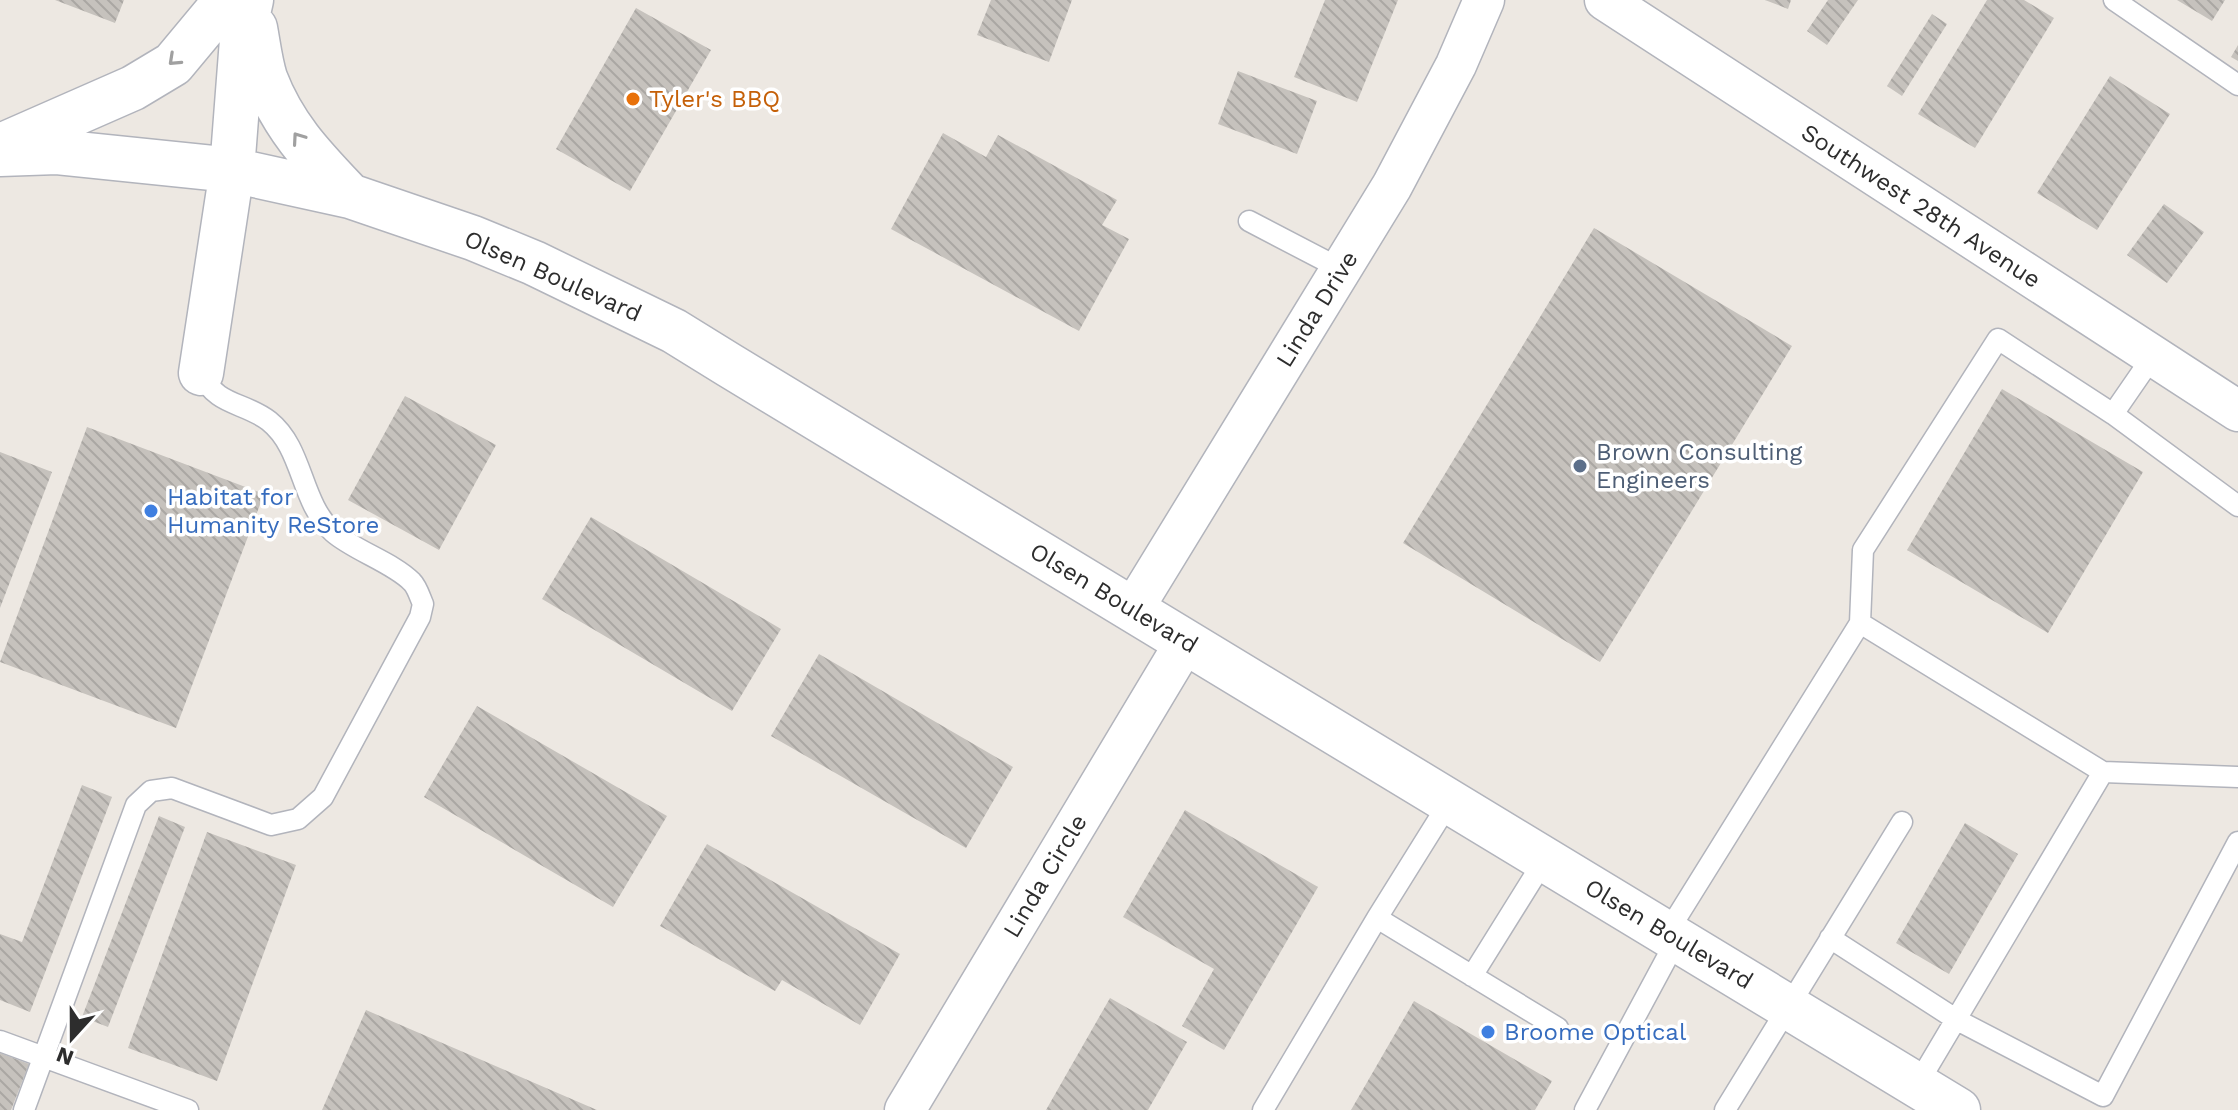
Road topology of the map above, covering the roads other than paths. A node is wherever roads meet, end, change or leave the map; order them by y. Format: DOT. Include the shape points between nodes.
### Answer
graph roads {
  1 [pos="1484,0"];
  2 [pos="1605,0"];
  3 [pos="2114,0"];
  4 [pos="241,1"];
  5 [pos="2238,85"];
  6 [pos="0,146"];
  7 [pos="0,154"];
  8 [pos="232,170"];
  9 [pos="350,196"];
  10 [pos="1249,221"];
  11 [pos="1341,269"];
  12 [pos="2153,356"];
  13 [pos="201,373"];
  14 [pos="2238,411"];
  15 [pos="2113,414"];
  16 [pos="2238,506"];
  17 [pos="1133,609"];
  18 [pos="1860,623"];
  19 [pos="1186,641"];
  20 [pos="2103,772"];
  21 [pos="2238,777"];
  22 [pos="1450,801"];
  23 [pos="1902,822"];
  24 [pos="2238,842"];
  25 [pos="1545,859"];
  26 [pos="1377,918"];
  27 [pos="1672,936"];
  28 [pos="1830,938"];
  29 [pos="1472,976"];
  30 [pos="1788,1005"];
  31 [pos="1957,1020"];
  32 [pos="1558,1028"];
  33 [pos="0,1041"];
  34 [pos="44,1057"];
  35 [pos="1917,1085"];
  36 [pos="24,1110"];
  37 [pos="188,1110"];
  38 [pos="905,1110"];
  39 [pos="1263,1110"];
  40 [pos="1585,1110"];
  41 [pos="1725,1110"];
  42 [pos="1958,1110"];
  1 -- 11 [label="street, Linda Drive" via="1456,65"];
  2 -- 12 [label="street, Southwest 28th Avenue"];
  3 -- 5 [label="lane"];
  4 -- 6 [label="main road, one-way" via="218,10 173,64 133,88"];
  4 -- 8 [label="main road"];
  9 -- 4 [label="main road, one-way" via="299,142 281,112"];
  7 -- 8 [label="main road, Olsen Boulevard" via="57,152"];
  8 -- 9 [label="main road, Olsen Boulevard"];
  8 -- 13 [label="main road"];
  9 -- 17 [label="main road, Olsen Boulevard" via="534,263 674,331"];
  10 -- 11 [label="lane"];
  11 -- 17 [label="street, Linda Drive"];
  12 -- 14 [label="street, Southwest 28th Avenue"];
  12 -- 15 [label="lane"];
  13 -- 34 [label="lane" via="221,399 268,420 286,439 317,512 333,532 412,582 423,604 323,797 298,819 271,825 172,788 151,791 136,805"];
  15 -- 16 [label="lane"];
  15 -- 18 [label="lane" via="1998,339 1863,550"];
  17 -- 19 [label="main road, Olsen Boulevard"];
  18 -- 20 [label="lane"];
  18 -- 27 [label="lane"];
  19 -- 22 [label="main road, Olsen Boulevard"];
  19 -- 38 [label="street, Linda Circle"];
  20 -- 21 [label="lane"];
  20 -- 31 [label="lane"];
  22 -- 25 [label="main road, Olsen Boulevard"];
  22 -- 26 [label="lane"];
  23 -- 28 [label="lane"];
  24 -- 31 [label="lane" via="2103,1096"];
  25 -- 27 [label="main road, Olsen Boulevard"];
  25 -- 29 [label="lane"];
  26 -- 29 [label="lane"];
  26 -- 39 [label="lane"];
  27 -- 30 [label="main road, Olsen Boulevard"];
  27 -- 40 [label="lane"];
  28 -- 30 [label="lane"];
  28 -- 31 [label="lane"];
  29 -- 32 [label="lane"];
  30 -- 35 [label="main road, Olsen Boulevard"];
  30 -- 41 [label="lane"];
  31 -- 35 [label="lane"];
  33 -- 34 [label="lane"];
  34 -- 36 [label="lane"];
  34 -- 37 [label="lane"];
  35 -- 42 [label="main road, Olsen Boulevard"];
}
